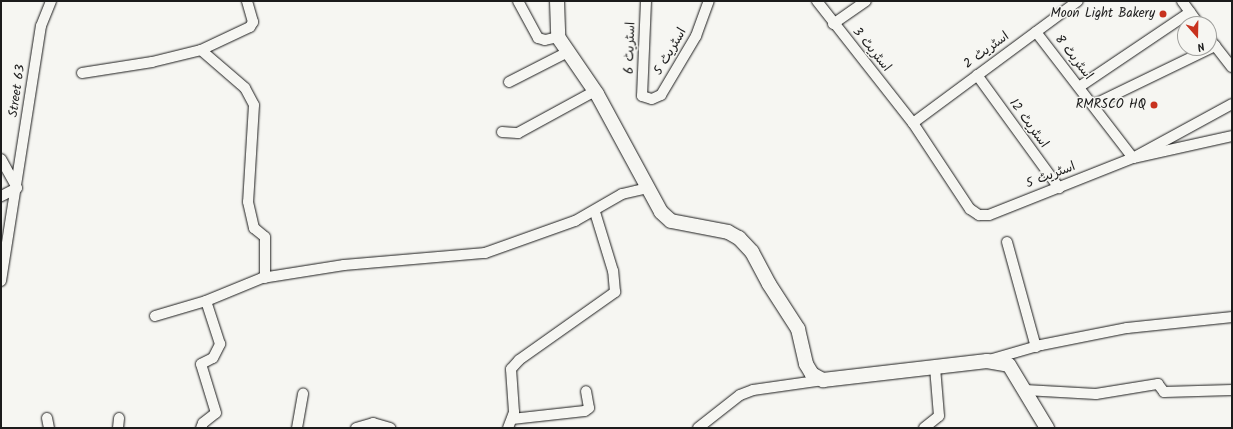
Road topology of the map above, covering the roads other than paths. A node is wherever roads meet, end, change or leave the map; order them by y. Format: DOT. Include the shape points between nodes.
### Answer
graph roads {
  1 [pos="51,1"];
  2 [pos="247,1"];
  3 [pos="518,1"];
  4 [pos="557,1"];
  5 [pos="646,1"];
  6 [pos="709,1"];
  7 [pos="818,1"];
  8 [pos="866,1"];
  9 [pos="1078,1"];
  10 [pos="1182,1"];
  11 [pos="1190,12"];
  12 [pos="1193,16"];
  13 [pos="833,24"];
  14 [pos="1036,32"];
  15 [pos="558,37"];
  16 [pos="1217,48"];
  17 [pos="201,50"];
  18 [pos="568,52"];
  19 [pos="1186,56"];
  20 [pos="1232,67"];
  21 [pos="82,73"];
  22 [pos="977,75"];
  23 [pos="509,82"];
  24 [pos="1079,88"];
  25 [pos="595,91"];
  26 [pos="642,96"];
  27 [pos="1232,104"];
  28 [pos="1093,105"];
  29 [pos="913,123"];
  30 [pos="502,132"];
  31 [pos="1232,136"];
  32 [pos="1133,158"];
  33 [pos="1,159"];
  34 [pos="17,188"];
  35 [pos="648,188"];
  36 [pos="1059,188"];
  37 [pos="1,196"];
  38 [pos="595,212"];
  39 [pos="1007,242"];
  40 [pos="265,278"];
  41 [pos="1,281"];
  42 [pos="206,301"];
  43 [pos="155,316"];
  44 [pos="1232,317"];
  45 [pos="1036,347"];
  46 [pos="987,361"];
  47 [pos="935,367"];
  48 [pos="823,380"];
  49 [pos="1025,390"];
  50 [pos="1232,390"];
  51 [pos="586,391"];
  52 [pos="303,394"];
  53 [pos="510,423"];
  54 [pos="201,428"];
  55 [pos="297,428"];
  56 [pos="356,428"];
  57 [pos="390,428"];
  58 [pos="698,428"];
  59 [pos="924,428"];
  60 [pos="1046,428"];
  1 -- 34 [label="street, Street 63" via="41,26"];
  2 -- 17 [label="street" via="254,22 250,27"];
  3 -- 15 [label="street" via="538,38 545,40"];
  4 -- 15 [label="street"];
  5 -- 26 [label="street, اسٹریٹ 6"];
  6 -- 26 [label="street, اسٹریٹ 5" via="696,36 661,95 652,99"];
  7 -- 13 [label="street"];
  8 -- 13 [label="street, اسٹریٹ 3"];
  9 -- 14 [label="street, اسٹریٹ 2"];
  10 -- 11 [label="street"];
  11 -- 12 [label="street"];
  11 -- 24 [label="street"];
  13 -- 29 [label="street, اسٹریٹ 3"];
  14 -- 22 [label="street, اسٹریٹ 2"];
  14 -- 24 [label="street, اسٹریٹ 8"];
  15 -- 18 [label="street"];
  16 -- 20 [label="street"];
  17 -- 21 [label="street" via="152,62"];
  17 -- 40 [label="street" via="245,88 254,105 248,202 254,228 265,237"];
  18 -- 23 [label="street"];
  18 -- 25 [label="street"];
  19 -- 28 [label="street"];
  22 -- 29 [label="street, اسٹریٹ 2"];
  22 -- 36 [label="street, اسٹریٹ 12"];
  24 -- 28 [label="street, اسٹریٹ 8"];
  25 -- 30 [label="street" via="518,133"];
  25 -- 35 [label="street"];
  27 -- 32 [label="street, اسٹریٹ 5"];
  28 -- 32 [label="street, اسٹریٹ 8"];
  29 -- 36 [label="street, اسٹریٹ 5" via="970,209 978,215 989,215"];
  31 -- 32 [label="street"];
  32 -- 36 [label="street, اسٹریٹ 5"];
  33 -- 34 [label="street"];
  34 -- 37 [label="street"];
  34 -- 41 [label="street, Street 63"];
  35 -- 38 [label="street" via="622,194"];
  35 -- 48 [label="street" via="661,212 671,221 728,232 739,238 752,252 798,329 806,364 812,374"];
  38 -- 40 [label="street" via="553,230 485,253 344,265"];
  38 -- 53 [label="street" via="613,271 615,292 519,360 511,369 514,412"];
  39 -- 45 [label="street"];
  40 -- 42 [label="street"];
  42 -- 43 [label="street"];
  42 -- 54 [label="street" via="220,344 213,358 201,364 216,413 203,423"];
  44 -- 45 [label="street" via="1127,328"];
  45 -- 46 [label="street"];
  46 -- 47 [label="street"];
  46 -- 49 [label="street" via="1009,365"];
  47 -- 48 [label="street"];
  47 -- 59 [label="street" via="939,416"];
  48 -- 58 [label="street" via="753,390 740,395"];
  49 -- 50 [label="street" via="1096,394 1158,384 1164,392"];
  49 -- 60 [label="street"];
  51 -- 53 [label="street" via="589,408 586,411"];
  52 -- 55 [label="street"];
  56 -- 57 [label="street" via="373,423"];
}
